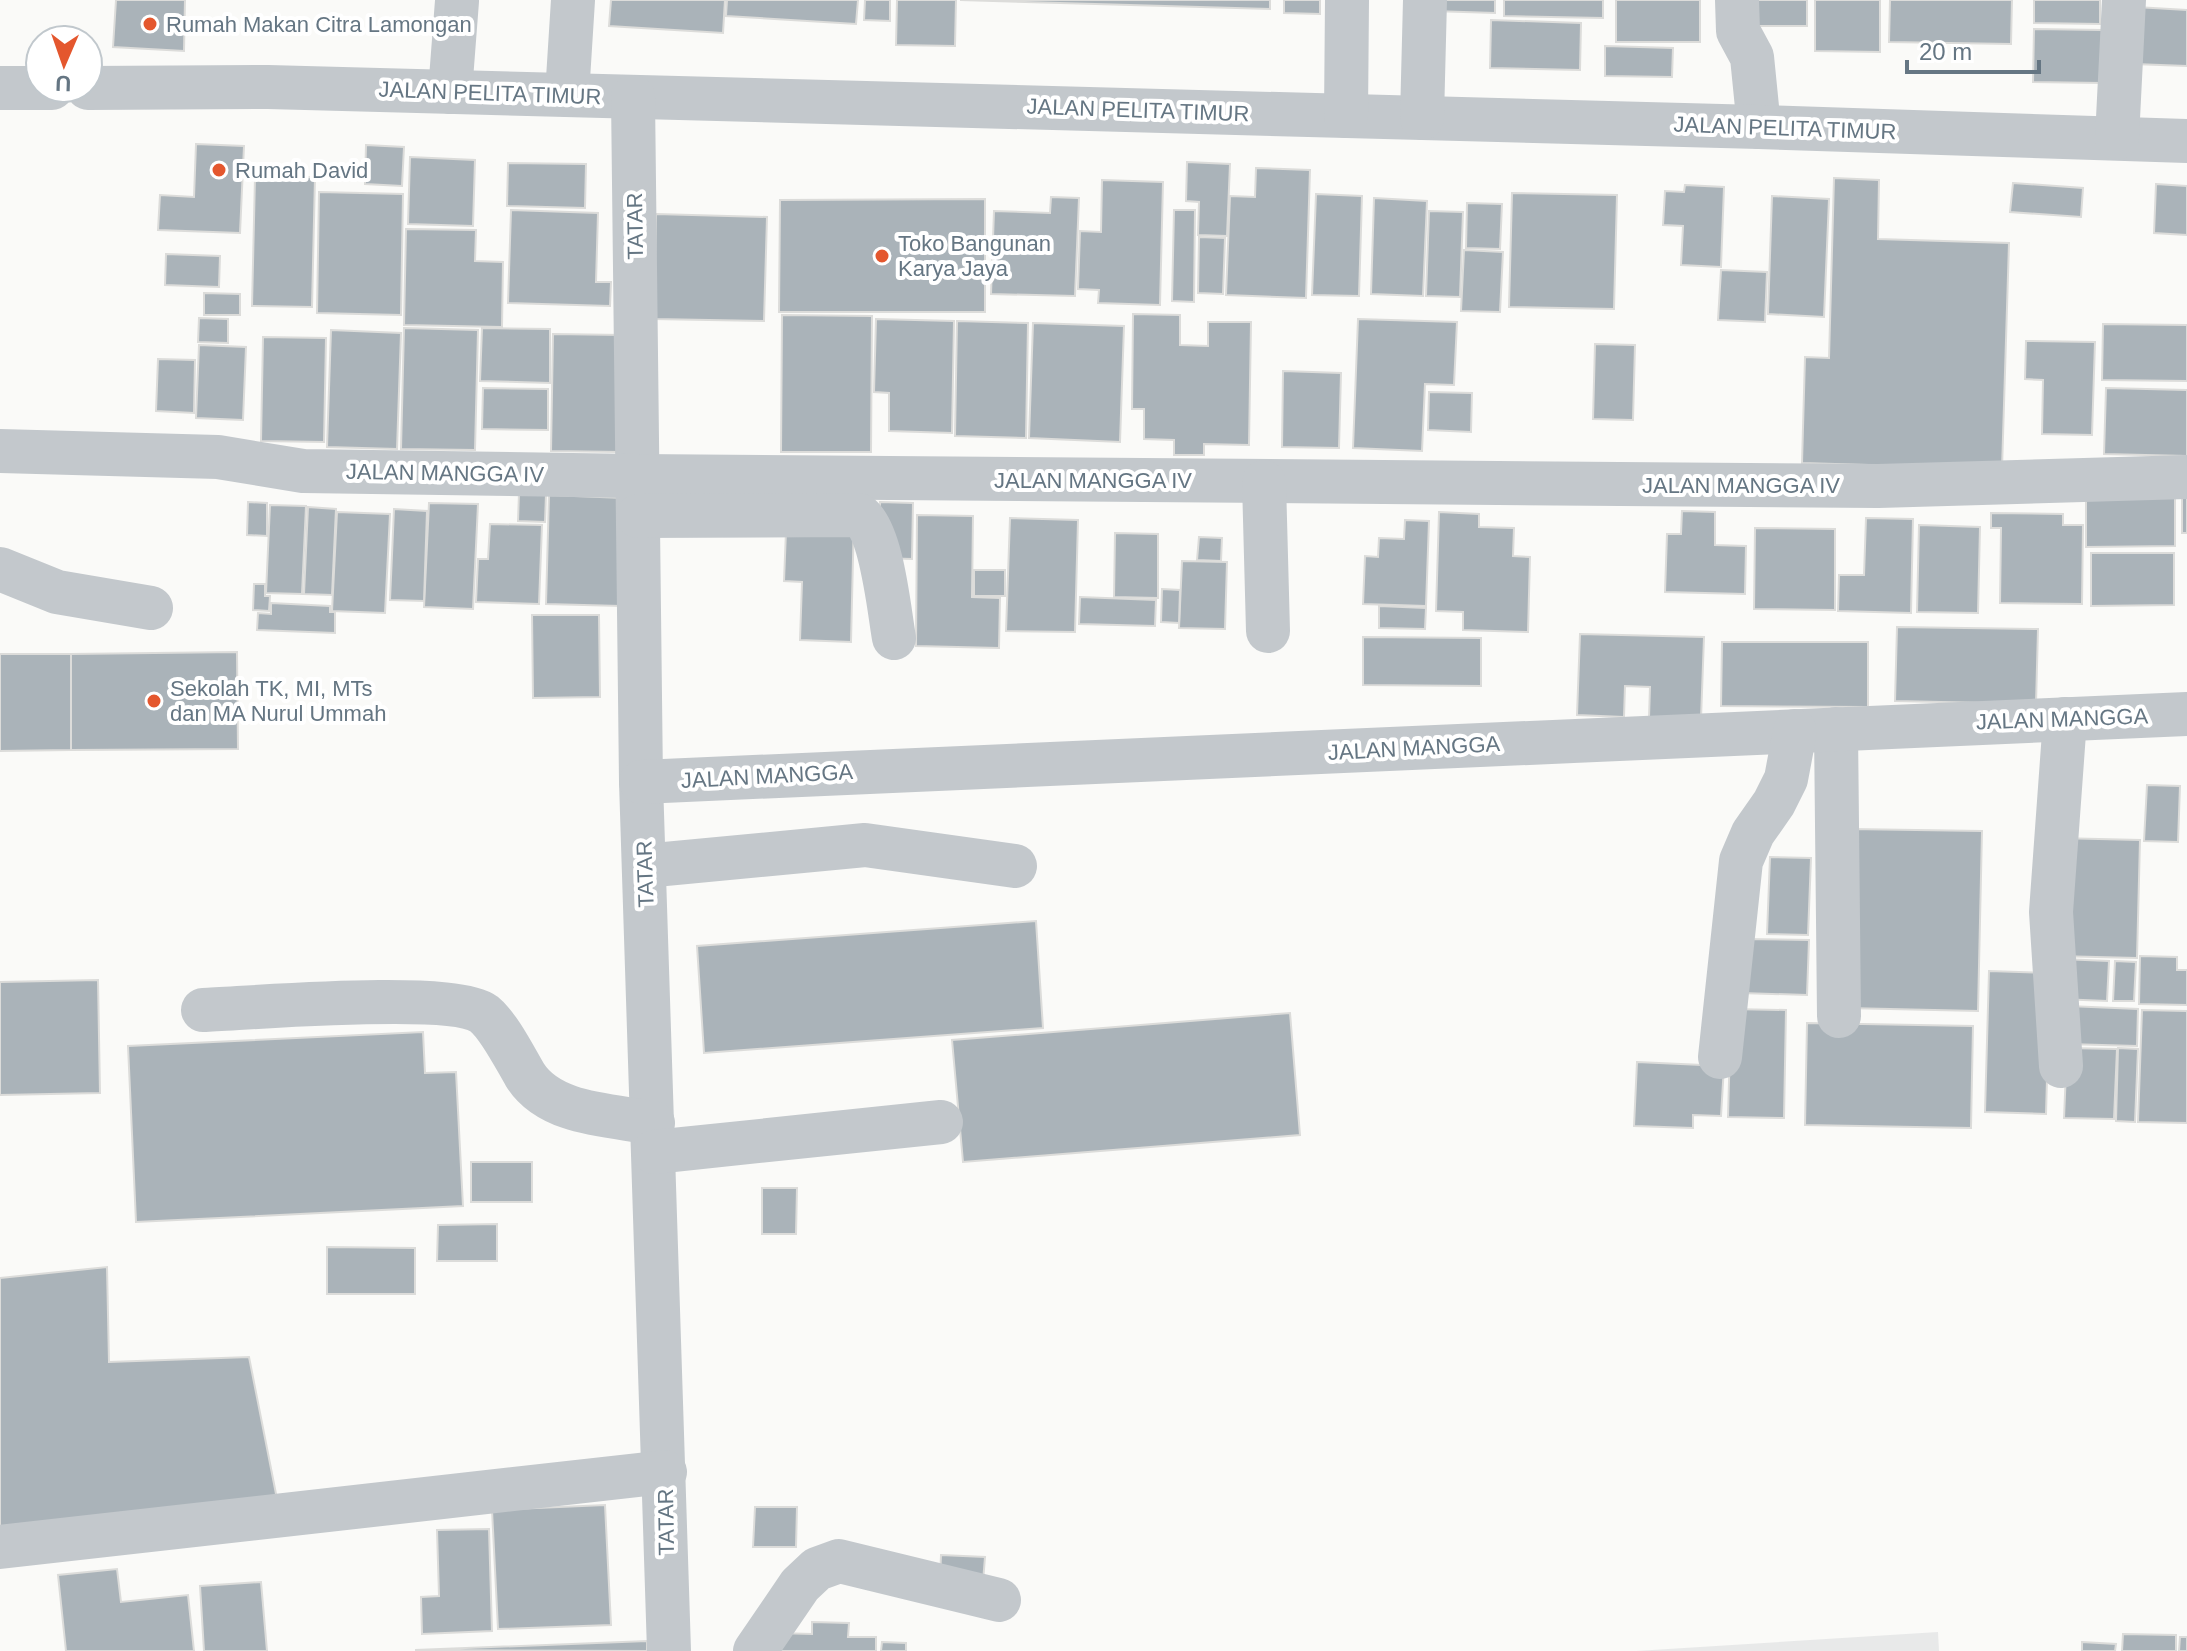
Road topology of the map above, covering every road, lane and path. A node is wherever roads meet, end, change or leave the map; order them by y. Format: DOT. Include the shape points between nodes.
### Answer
graph roads {
  1 [pos="573,0"];
  2 [pos="1347,0"];
  3 [pos="1425,0"];
  4 [pos="1737,0"];
  5 [pos="2124,0"];
  6 [pos="457,1"];
  7 [pos="0,88"];
  8 [pos="24,88"];
  9 [pos="104,88"];
  10 [pos="450,92"];
  11 [pos="567,95"];
  12 [pos="633,97"];
  13 [pos="1346,116"];
  14 [pos="1422,118"];
  15 [pos="1759,127"];
  16 [pos="2117,138"];
  17 [pos="2187,141"];
  18 [pos="0,451"];
  19 [pos="2187,477"];
  20 [pos="1264,482"];
  21 [pos="638,496"];
  22 [pos="0,569"];
  23 [pos="151,608"];
  24 [pos="1268,631"];
  25 [pos="894,638"];
  26 [pos="2187,714"];
  27 [pos="2065,719"];
  28 [pos="1815,730"];
  29 [pos="641,782"];
  30 [pos="644,866"];
  31 [pos="1015,866"];
  32 [pos="203,1010"];
  33 [pos="1839,1016"];
  34 [pos="1720,1057"];
  35 [pos="2061,1066"];
  36 [pos="941,1122"];
  37 [pos="654,1137"];
  38 [pos="665,1472"];
  39 [pos="0,1547"];
  40 [pos="999,1600"];
  41 [pos="669,1651"];
  42 [pos="755,1651"];
  1 -- 11 [label="street"];
  2 -- 13 [label="street"];
  3 -- 14 [label="street"];
  4 -- 15 [label="street" via="1738,31 1752,57"];
  5 -- 16 [label="street"];
  6 -- 10 [label="street"];
  7 -- 8 [label="street"];
  9 -- 10 [label="street, JALAN PELITA TIMUR"];
  10 -- 11 [label="street, JALAN PELITA TIMUR"];
  11 -- 12 [label="street, JALAN PELITA TIMUR"];
  12 -- 13 [label="street, JALAN PELITA TIMUR"];
  12 -- 21 [label="street, TATAR"];
  13 -- 14 [label="street, JALAN PELITA TIMUR"];
  14 -- 15 [label="street, JALAN PELITA TIMUR"];
  15 -- 16 [label="street, JALAN PELITA TIMUR"];
  16 -- 17 [label="street, JALAN PELITA TIMUR"];
  18 -- 21 [label="street, JALAN MANGGA IV" via="218,457 303,471"];
  19 -- 20 [label="street, JALAN MANGGA IV" via="1878,486"];
  20 -- 21 [label="street, JALAN MANGGA IV"];
  20 -- 24 [label="street"];
  21 -- 25 [label="street" via="859,515 872,534"];
  21 -- 29 [label="street, TATAR"];
  22 -- 23 [label="street" via="57,592"];
  26 -- 27 [label="street, JALAN MANGGA"];
  27 -- 28 [label="street, JALAN MANGGA"];
  27 -- 35 [label="street" via="2051,912"];
  28 -- 29 [label="street, JALAN MANGGA"];
  28 -- 33 [label="street"];
  28 -- 34 [label="street" via="1741,861"];
  29 -- 30 [label="street, TATAR"];
  30 -- 31 [label="street" via="865,845"];
  30 -- 37 [label="street, TATAR"];
  32 -- 37 [label="street" via="422,1001 462,1007 483,1014 531,1084 558,1104"];
  36 -- 37 [label="street"];
  37 -- 38 [label="street, TATAR"];
  38 -- 39 [label="street"];
  38 -- 41 [label="street, TATAR"];
  40 -- 42 [label="street" via="839,1561 817,1569 800,1585"];
}
